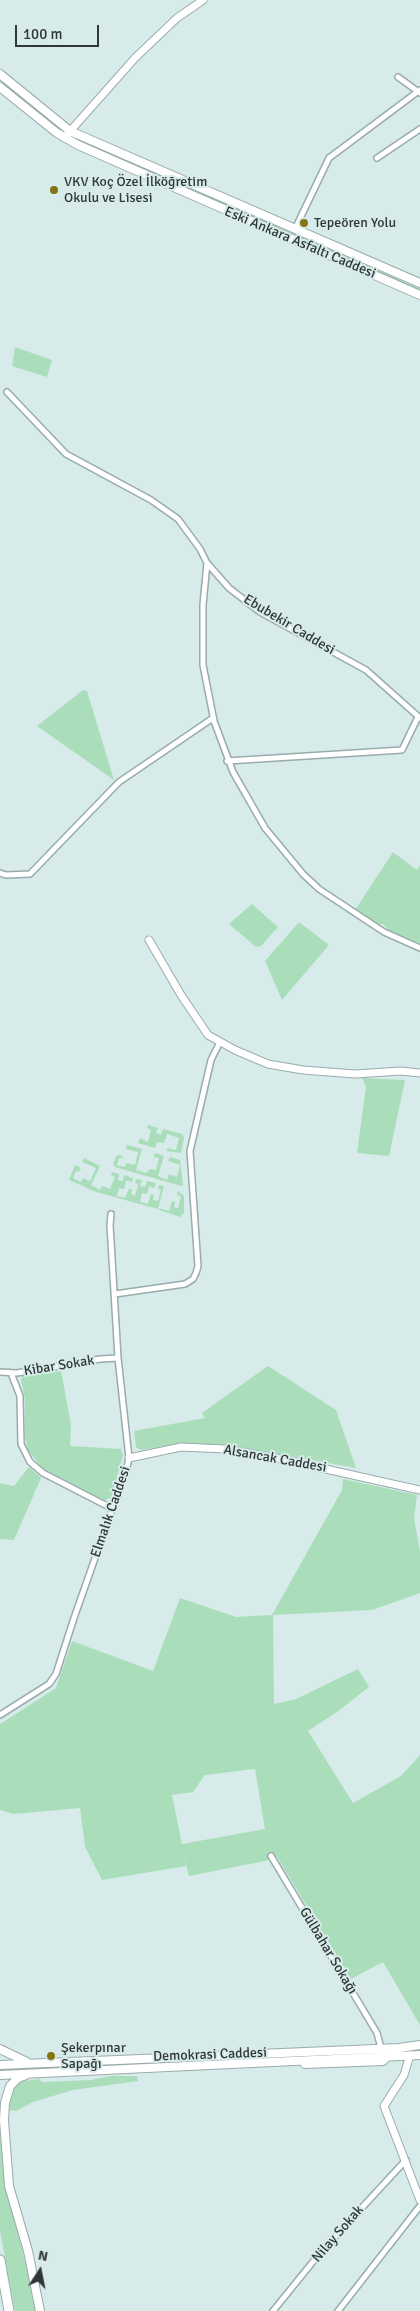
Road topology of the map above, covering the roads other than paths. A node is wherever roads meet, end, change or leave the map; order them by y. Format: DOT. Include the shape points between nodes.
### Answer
graph roads {
  1 [pos="203,0"];
  2 [pos="0,74"];
  3 [pos="398,77"];
  4 [pos="0,87"];
  5 [pos="419,92"];
  6 [pos="420,129"];
  7 [pos="70,131"];
  8 [pos="64,138"];
  9 [pos="377,158"];
  10 [pos="295,229"];
  11 [pos="420,283"];
  12 [pos="420,294"];
  13 [pos="7,392"];
  14 [pos="207,562"];
  15 [pos="419,717"];
  16 [pos="213,718"];
  17 [pos="227,761"];
  18 [pos="0,872"];
  19 [pos="149,940"];
  20 [pos="420,948"];
  21 [pos="220,1042"];
  22 [pos="420,1073"];
  23 [pos="111,1214"];
  24 [pos="115,1294"];
  25 [pos="118,1358"];
  26 [pos="0,1372"];
  27 [pos="11,1373"];
  28 [pos="129,1458"];
  29 [pos="420,1490"];
  30 [pos="113,1509"];
  31 [pos="0,1715"];
  32 [pos="271,1856"];
  33 [pos="420,2045"];
  34 [pos="381,2048"];
  35 [pos="0,2049"];
  36 [pos="388,2056"];
  37 [pos="417,2056"];
  38 [pos="34,2064"];
  39 [pos="0,2065"];
  40 [pos="38,2072"];
  41 [pos="0,2074"];
  42 [pos="0,2100"];
  43 [pos="4,2120"];
  44 [pos="406,2160"];
  45 [pos="420,2200"];
  46 [pos="420,2206"];
  47 [pos="0,2260"];
  48 [pos="9,2311"];
  49 [pos="40,2311"];
  50 [pos="273,2311"];
  51 [pos="338,2311"];
  1 -- 7 [label="street" via="177,18 135,58"];
  2 -- 7 [label="main road, Eski Ankara Asfaltı Caddesi"];
  3 -- 5 [label="street"];
  4 -- 8 [label="main road, Eski Ankara Asfaltı Caddesi"];
  5 -- 10 [label="street" via="328,158"];
  6 -- 9 [label="street"];
  7 -- 8 [label="street"];
  7 -- 10 [label="main road, Eski Ankara Asfaltı Caddesi"];
  8 -- 12 [label="main road, Eski Ankara Asfaltı Caddesi"];
  10 -- 11 [label="main road, Eski Ankara Asfaltı Caddesi"];
  13 -- 14 [label="street, Ebubekir Caddesi" via="66,454 144,496 178,519"];
  14 -- 15 [label="street, Ebubekir Caddesi" via="229,588 260,612 366,670"];
  14 -- 16 [label="street" via="202,665"];
  15 -- 17 [label="street" via="402,750"];
  16 -- 17 [label="street"];
  16 -- 18 [label="street" via="119,782 30,874 6,875"];
  17 -- 20 [label="street" via="265,828 319,890 384,932"];
  19 -- 21 [label="street" via="208,1035"];
  21 -- 22 [label="street" via="268,1064 303,1070 355,1074"];
  21 -- 24 [label="street" via="211,1060 190,1151 196,1273 185,1284"];
  23 -- 24 [label="street, Elmalık Caddesi"];
  24 -- 25 [label="street, Elmalık Caddesi"];
  25 -- 27 [label="street, Kibar Sokak"];
  25 -- 28 [label="street, Elmalık Caddesi"];
  26 -- 27 [label="street, Kibar Sokak"];
  27 -- 30 [label="street" via="20,1396 21,1444 30,1462 43,1473"];
  28 -- 29 [label="street, Alsancak Caddesi" via="181,1446 225,1449 281,1458"];
  28 -- 30 [label="street, Elmalık Caddesi"];
  30 -- 31 [label="street, Elmalık Caddesi" via="54,1679"];
  32 -- 34 [label="street, Gülbahar Sokağı" via="377,2033"];
  33 -- 34 [label="main road, Demokrasi Caddesi"];
  34 -- 36 [label="main road"];
  34 -- 38 [label="main road, Demokrasi Caddesi"];
  35 -- 38 [label="main road"];
  36 -- 37 [label="main road, Demokrasi Caddesi"];
  36 -- 40 [label="main road, Demokrasi Caddesi"];
  37 -- 44 [label="street" via="384,2106"];
  38 -- 39 [label="main road, Demokrasi Caddesi"];
  40 -- 41 [label="main road, Demokrasi Caddesi"];
  40 -- 43 [label="main road" via="18,2078 10,2086"];
  42 -- 43 [label="main road"];
  43 -- 49 [label="main road" via="9,2186 28,2250"];
  44 -- 45 [label="street"];
  44 -- 50 [label="street, Nilay Sokak"];
  46 -- 51 [label="street"];
  47 -- 48 [label="highway"];
}
